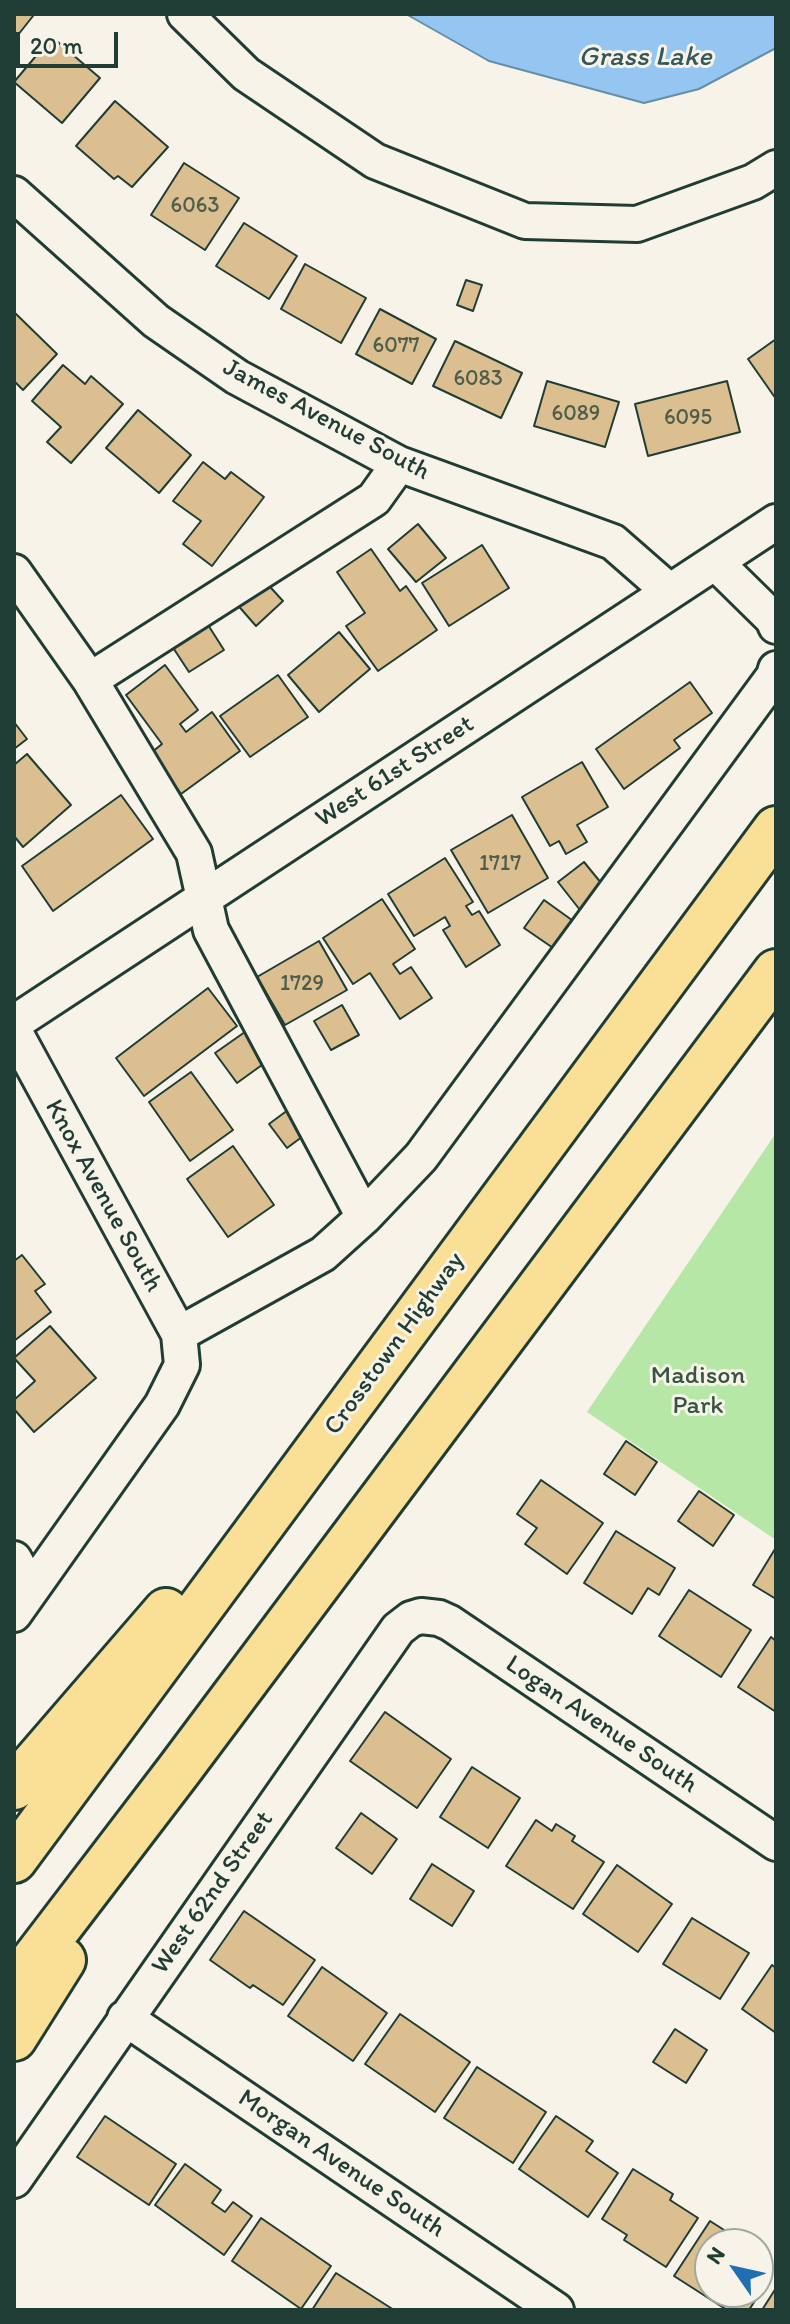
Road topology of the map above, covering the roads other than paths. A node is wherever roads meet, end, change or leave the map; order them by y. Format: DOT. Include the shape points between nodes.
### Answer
graph roads {
  1 [pos="185,14"];
  2 [pos="776,168"];
  3 [pos="14,194"];
  4 [pos="399,464"];
  5 [pos="776,522"];
  6 [pos="716,563"];
  7 [pos="14,572"];
  8 [pos="669,591"];
  9 [pos="776,626"];
  10 [pos="776,669"];
  11 [pos="90,680"];
  12 [pos="776,829"];
  13 [pos="204,898"];
  14 [pos="776,972"];
  15 [pos="14,1023"];
  16 [pos="14,1031"];
  17 [pos="364,1217"];
  18 [pos="423,1306"];
  19 [pos="180,1349"];
  20 [pos="14,1559"];
  21 [pos="23,1602"];
  22 [pos="421,1616"];
  23 [pos="179,1770"];
  24 [pos="14,1787"];
  25 [pos="776,1843"];
  26 [pos="14,1860"];
  27 [pos="14,1986"];
  28 [pos="125,2018"];
  29 [pos="14,2038"];
  30 [pos="14,2180"];
  31 [pos="556,2310"];
  1 -- 2 [label="street" via="246,74 375,161 525,221 637,224 753,182"];
  3 -- 4 [label="street, James Avenue South" via="156,321 237,377"];
  4 -- 8 [label="street, James Avenue South" via="613,542"];
  4 -- 11 [label="street" via="374,499"];
  5 -- 6 [label="street, West 61st Street"];
  6 -- 8 [label="street, West 61st Street"];
  6 -- 9 [label="street"];
  7 -- 11 [label="street"];
  8 -- 13 [label="street, West 61st Street"];
  10 -- 17 [label="street" via="421,1157"];
  11 -- 13 [label="street" via="194,853"];
  12 -- 18 [label="highway, Crosstown Highway"];
  13 -- 15 [label="street, West 61st Street"];
  13 -- 17 [label="street" via="211,930"];
  14 -- 23 [label="highway"];
  16 -- 19 [label="street, Knox Avenue South"];
  17 -- 19 [label="street" via="323,1254"];
  18 -- 24 [label="highway"];
  18 -- 26 [label="highway, Crosstown Highway"];
  19 -- 21 [label="street" via="162,1405"];
  20 -- 21 [label="street"];
  22 -- 25 [label="street, Logan Avenue South" via="450,1623"];
  22 -- 28 [label="street, West 62nd Street" via="398,1629"];
  23 -- 27 [label="highway"];
  23 -- 29 [label="highway"];
  28 -- 30 [label="street, West 62nd Street"];
  28 -- 31 [label="street, Morgan Avenue South"];
}
